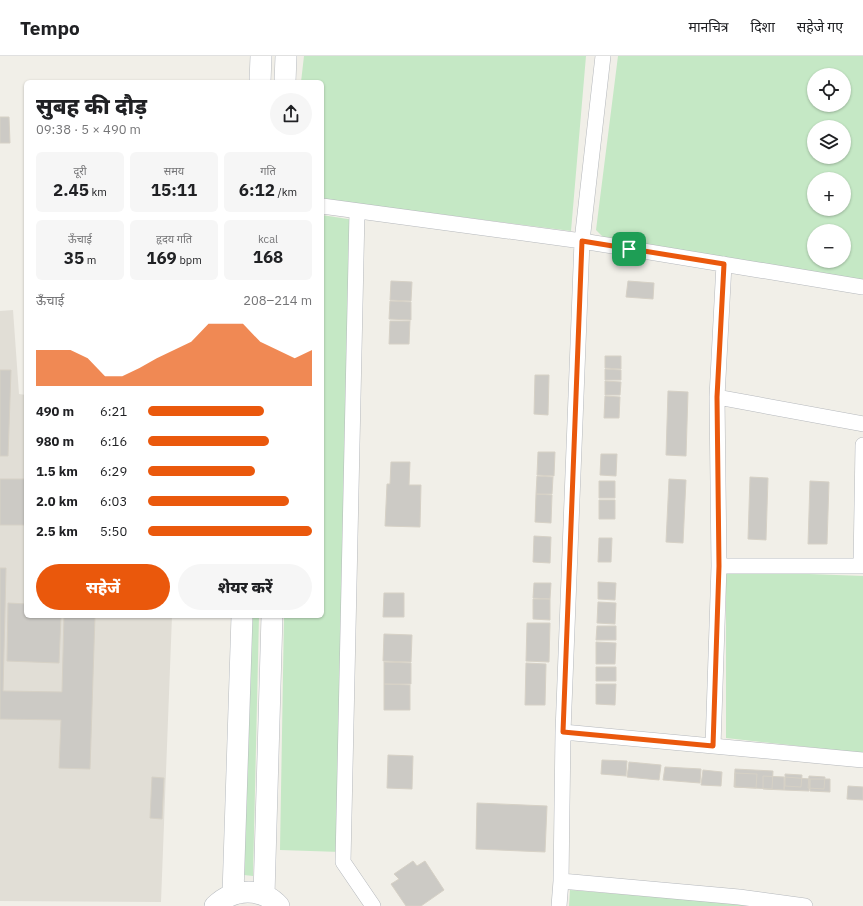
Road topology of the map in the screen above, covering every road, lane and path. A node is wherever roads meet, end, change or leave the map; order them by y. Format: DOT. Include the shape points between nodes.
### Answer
graph roads {
  1 [pos="261,56"];
  2 [pos="286,56"];
  3 [pos="603,56"];
  4 [pos="260,80"];
  5 [pos="285,80"];
  6 [pos="324,206"];
  7 [pos="357,212"];
  8 [pos="582,241"];
  9 [pos="724,264"];
  10 [pos="863,287"];
  11 [pos="717,397"];
  12 [pos="863,424"];
  13 [pos="863,445"];
  14 [pos="719,566"];
  15 [pos="862,566"];
  16 [pos="242,618"];
  17 [pos="272,618"];
  18 [pos="563,732"];
  19 [pos="713,746"];
  20 [pos="863,760"];
  21 [pos="561,881"];
  22 [pos="233,894"];
  23 [pos="272,901"];
  24 [pos="216,906"];
  25 [pos="373,906"];
  26 [pos="559,906"];
  27 [pos="805,906"];
  1 -- 4 [label="main road"];
  2 -- 5 [label="main road"];
  3 -- 8 [label="street"];
  6 -- 7 [label="street"];
  7 -- 8 [label="street"];
  7 -- 25 [label="street" via="343,862"];
  8 -- 9 [label="street"];
  8 -- 18 [label="street"];
  9 -- 10 [label="street"];
  9 -- 11 [label="street"];
  11 -- 12 [label="street"];
  11 -- 14 [label="street"];
  13 -- 15 [label="street"];
  14 -- 15 [label="street"];
  14 -- 19 [label="street"];
  16 -- 22 [label="main road"];
  17 -- 23 [label="main road"];
  18 -- 19 [label="street"];
  18 -- 21 [label="street"];
  19 -- 20 [label="street"];
  21 -- 26 [label="street"];
  21 -- 27 [label="street" via="739,896"];
  22 -- 23 [label="main road" via="251,892"];
  22 -- 24 [label="main road" via="221,900"];
}
